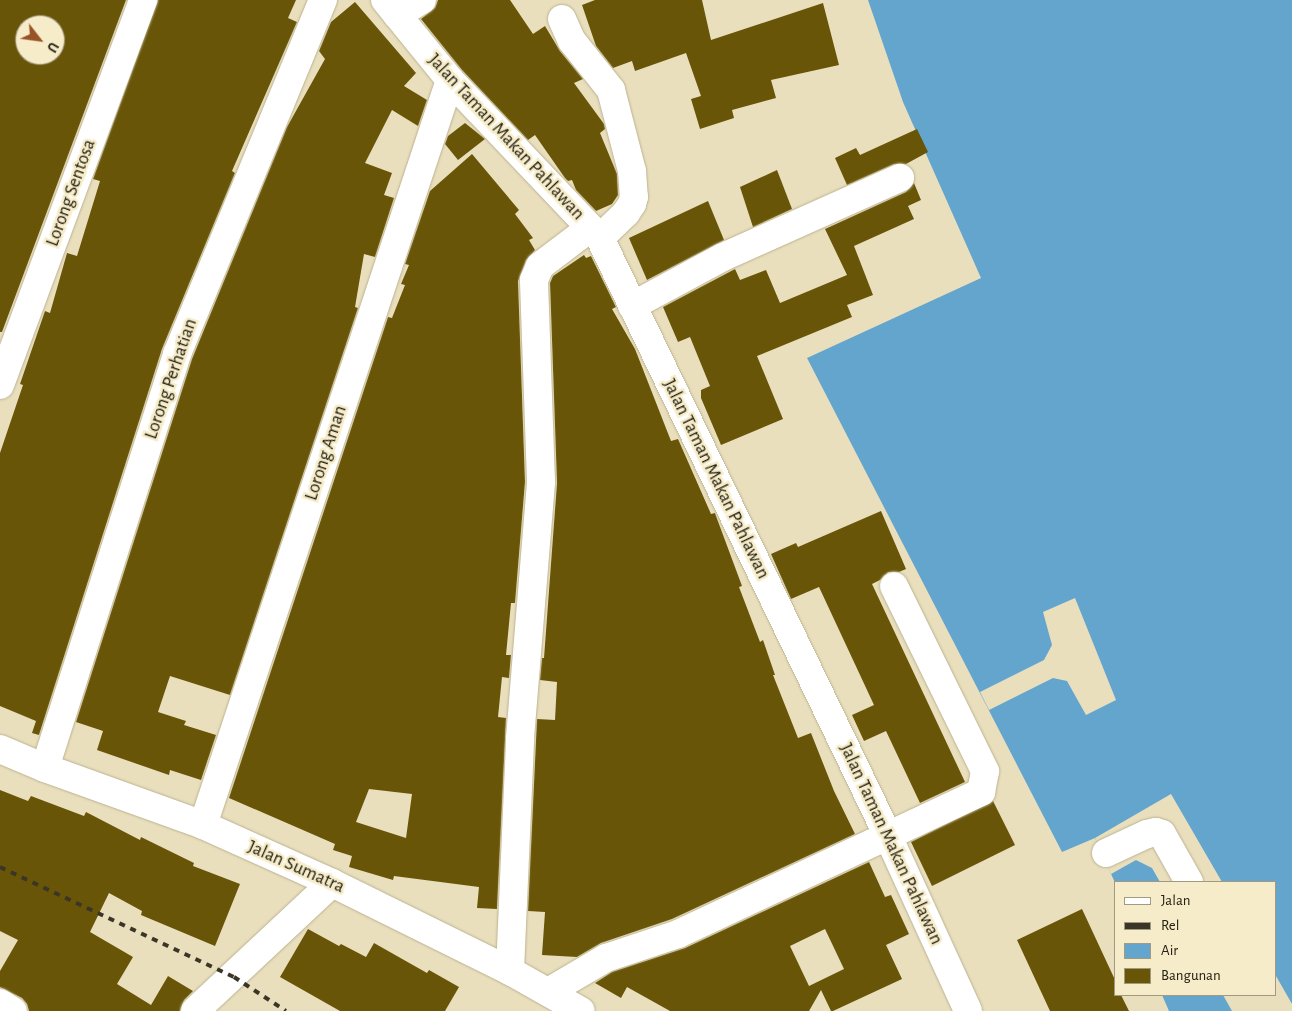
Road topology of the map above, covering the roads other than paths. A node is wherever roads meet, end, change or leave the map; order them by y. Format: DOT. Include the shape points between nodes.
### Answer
graph roads {
  1 [pos="143,0"];
  2 [pos="323,0"];
  3 [pos="422,0"];
  4 [pos="391,8"];
  5 [pos="562,19"];
  6 [pos="450,80"];
  7 [pos="900,178"];
  8 [pos="595,232"];
  9 [pos="632,306"];
  10 [pos="0,385"];
  11 [pos="894,586"];
  12 [pos="0,749"];
  13 [pos="45,768"];
  14 [pos="203,825"];
  15 [pos="888,836"];
  16 [pos="1106,853"];
  17 [pos="1188,881"];
  18 [pos="332,883"];
  19 [pos="510,970"];
  20 [pos="548,992"];
  21 [pos="0,1003"];
  22 [pos="13,1011"];
  23 [pos="195,1011"];
  24 [pos="581,1011"];
  25 [pos="968,1011"];
  1 -- 10 [label="main road, Lorong Sentosa"];
  2 -- 13 [label="main road, Lorong Perhatian" via="177,354"];
  3 -- 4 [label="main road"];
  4 -- 6 [label="main road, Jalan Taman Makan Pahlawan"];
  5 -- 8 [label="main road" via="572,41 611,90 632,171 632,204 626,213"];
  6 -- 8 [label="main road, Jalan Taman Makan Pahlawan"];
  6 -- 14 [label="main road, Lorong Aman"];
  7 -- 9 [label="main road" via="723,257"];
  8 -- 9 [label="main road, Jalan Taman Makan Pahlawan"];
  8 -- 19 [label="main road" via="540,266 534,280 540,482 520,738"];
  9 -- 15 [label="main road, Jalan Taman Makan Pahlawan"];
  11 -- 15 [label="main road" via="985,770 981,792"];
  12 -- 13 [label="main road, Jalan Sumatra"];
  13 -- 14 [label="main road, Jalan Sumatra"];
  14 -- 18 [label="main road, Jalan Sumatra"];
  15 -- 20 [label="main road" via="678,934 606,958"];
  15 -- 25 [label="main road, Jalan Taman Makan Pahlawan"];
  16 -- 17 [label="main road" via="1147,834 1162,834"];
  18 -- 19 [label="main road, Jalan Sumatra"];
  18 -- 23 [label="main road"];
  19 -- 20 [label="main road, Jalan Sumatra"];
  20 -- 24 [label="main road, Jalan Sumatra"];
  21 -- 22 [label="main road"];
}
